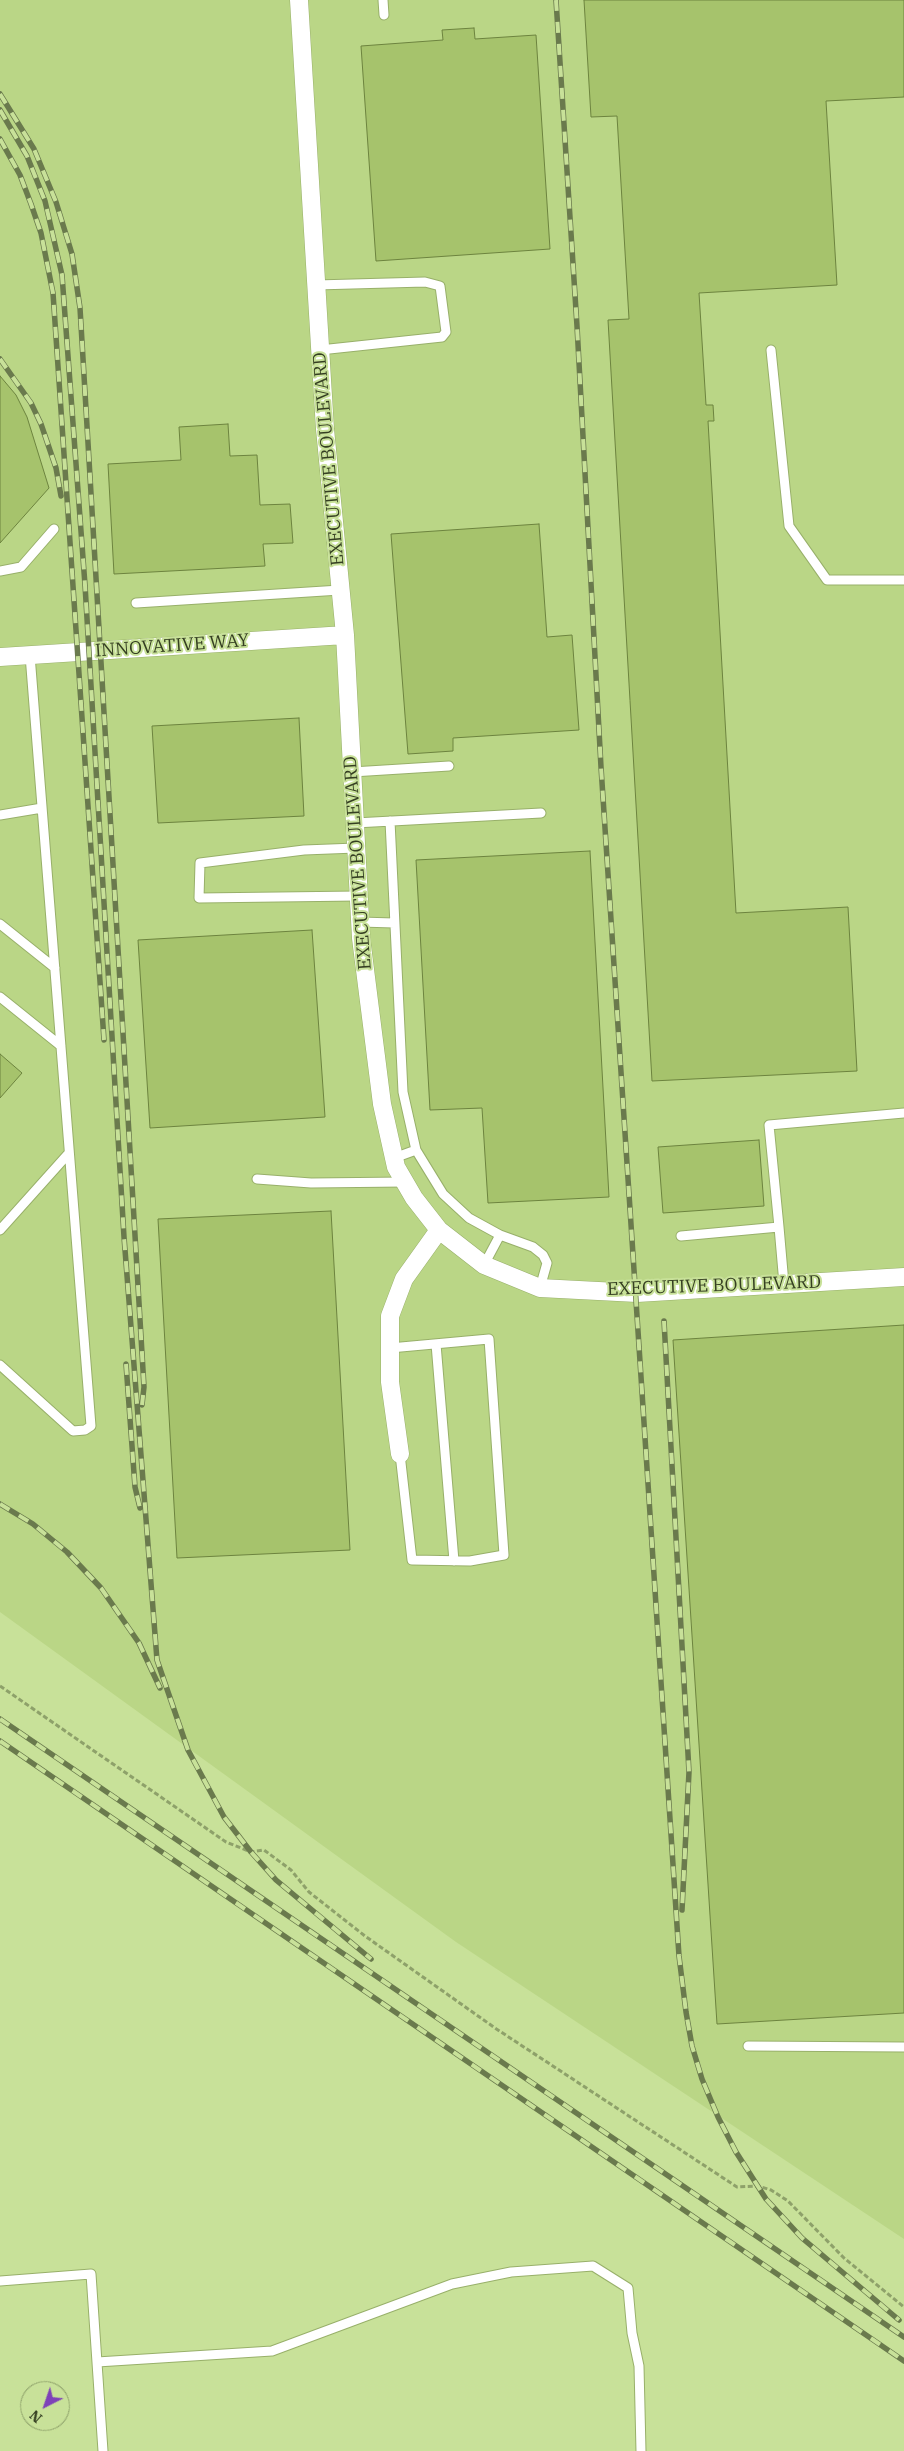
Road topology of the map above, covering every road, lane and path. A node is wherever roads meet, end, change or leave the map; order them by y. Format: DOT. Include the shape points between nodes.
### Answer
graph roads {
  1 [pos="298,0"];
  2 [pos="383,0"];
  3 [pos="384,15"];
  4 [pos="316,285"];
  5 [pos="320,350"];
  6 [pos="771,350"];
  7 [pos="54,529"];
  8 [pos="0,571"];
  9 [pos="904,580"];
  10 [pos="340,590"];
  11 [pos="136,603"];
  12 [pos="344,635"];
  13 [pos="30,655"];
  14 [pos="0,657"];
  15 [pos="449,766"];
  16 [pos="352,772"];
  17 [pos="42,808"];
  18 [pos="541,813"];
  19 [pos="0,815"];
  20 [pos="390,821"];
  21 [pos="355,823"];
  22 [pos="356,848"];
  23 [pos="358,896"];
  24 [pos="360,922"];
  25 [pos="394,923"];
  26 [pos="0,924"];
  27 [pos="55,968"];
  28 [pos="0,997"];
  29 [pos="61,1046"];
  30 [pos="904,1113"];
  31 [pos="416,1150"];
  32 [pos="69,1153"];
  33 [pos="394,1158"];
  34 [pos="257,1179"];
  35 [pos="404,1182"];
  36 [pos="779,1228"];
  37 [pos="0,1230"];
  38 [pos="439,1230"];
  39 [pos="500,1235"];
  40 [pos="681,1236"];
  41 [pos="484,1265"];
  42 [pos="904,1276"];
  43 [pos="784,1284"];
  44 [pos="540,1288"];
  45 [pos="436,1344"];
  46 [pos="390,1348"];
  47 [pos="0,1365"];
  48 [pos="400,1454"];
  49 [pos="454,1561"];
  50 [pos="0,1686"];
  51 [pos="748,2046"];
  52 [pos="904,2047"];
  53 [pos="0,2281"];
  54 [pos="904,2307"];
  55 [pos="97,2362"];
  56 [pos="103,2451"];
  57 [pos="641,2451"];
  1 -- 4 [label="street, EXECUTIVE BOULEVARD"];
  2 -- 3 [label="lane"];
  4 -- 5 [label="street, EXECUTIVE BOULEVARD"];
  4 -- 5 [label="lane" via="417,282 440,286 446,332 442,337"];
  5 -- 10 [label="street, EXECUTIVE BOULEVARD"];
  6 -- 9 [label="lane" via="789,526 828,580"];
  7 -- 8 [label="lane" via="21,567"];
  10 -- 11 [label="lane"];
  10 -- 12 [label="street, EXECUTIVE BOULEVARD"];
  12 -- 13 [label="street, INNOVATIVE WAY"];
  12 -- 16 [label="street, EXECUTIVE BOULEVARD"];
  13 -- 14 [label="street, INNOVATIVE WAY"];
  13 -- 17 [label="lane"];
  15 -- 16 [label="lane"];
  16 -- 21 [label="street, EXECUTIVE BOULEVARD"];
  17 -- 19 [label="lane"];
  17 -- 27 [label="lane"];
  18 -- 20 [label="lane"];
  20 -- 21 [label="lane"];
  20 -- 25 [label="lane"];
  21 -- 22 [label="street, EXECUTIVE BOULEVARD"];
  22 -- 23 [label="street, EXECUTIVE BOULEVARD"];
  22 -- 23 [label="lane" via="304,850 200,863 199,898"];
  23 -- 24 [label="street, EXECUTIVE BOULEVARD"];
  24 -- 25 [label="lane"];
  24 -- 33 [label="street, EXECUTIVE BOULEVARD" via="382,1104"];
  25 -- 31 [label="lane" via="403,1092"];
  26 -- 27 [label="lane"];
  27 -- 29 [label="lane"];
  28 -- 29 [label="lane"];
  29 -- 32 [label="lane"];
  30 -- 36 [label="lane" via="769,1125"];
  31 -- 33 [label="lane"];
  31 -- 39 [label="lane" via="443,1194 469,1218"];
  32 -- 37 [label="lane"];
  32 -- 47 [label="lane" via="91,1426 73,1430"];
  33 -- 35 [label="street, EXECUTIVE BOULEVARD"];
  34 -- 35 [label="lane" via="311,1183"];
  35 -- 38 [label="street, EXECUTIVE BOULEVARD"];
  36 -- 40 [label="lane"];
  36 -- 43 [label="lane"];
  38 -- 41 [label="street, EXECUTIVE BOULEVARD"];
  38 -- 46 [label="street" via="404,1279 390,1316"];
  39 -- 41 [label="lane"];
  39 -- 44 [label="lane" via="533,1246 543,1255 547,1263"];
  41 -- 44 [label="street, EXECUTIVE BOULEVARD"];
  42 -- 43 [label="street, EXECUTIVE BOULEVARD"];
  43 -- 44 [label="street, EXECUTIVE BOULEVARD" via="637,1293"];
  45 -- 46 [label="lane"];
  45 -- 49 [label="lane"];
  45 -- 49 [label="lane" via="489,1339 504,1555"];
  46 -- 48 [label="street" via="390,1382"];
  48 -- 49 [label="lane" via="412,1560"];
  50 -- 54 [label="path" via="226,1842 251,1852 264,1850 291,1870 309,1892 373,1942 495,2028 737,2187 764,2188 788,2201 844,2258"];
  51 -- 52 [label="lane"];
  53 -- 55 [label="lane" via="92,2274"];
  55 -- 56 [label="lane"];
  55 -- 57 [label="lane" via="272,2351 452,2284 512,2272 593,2266 628,2288 638,2366"];
}
